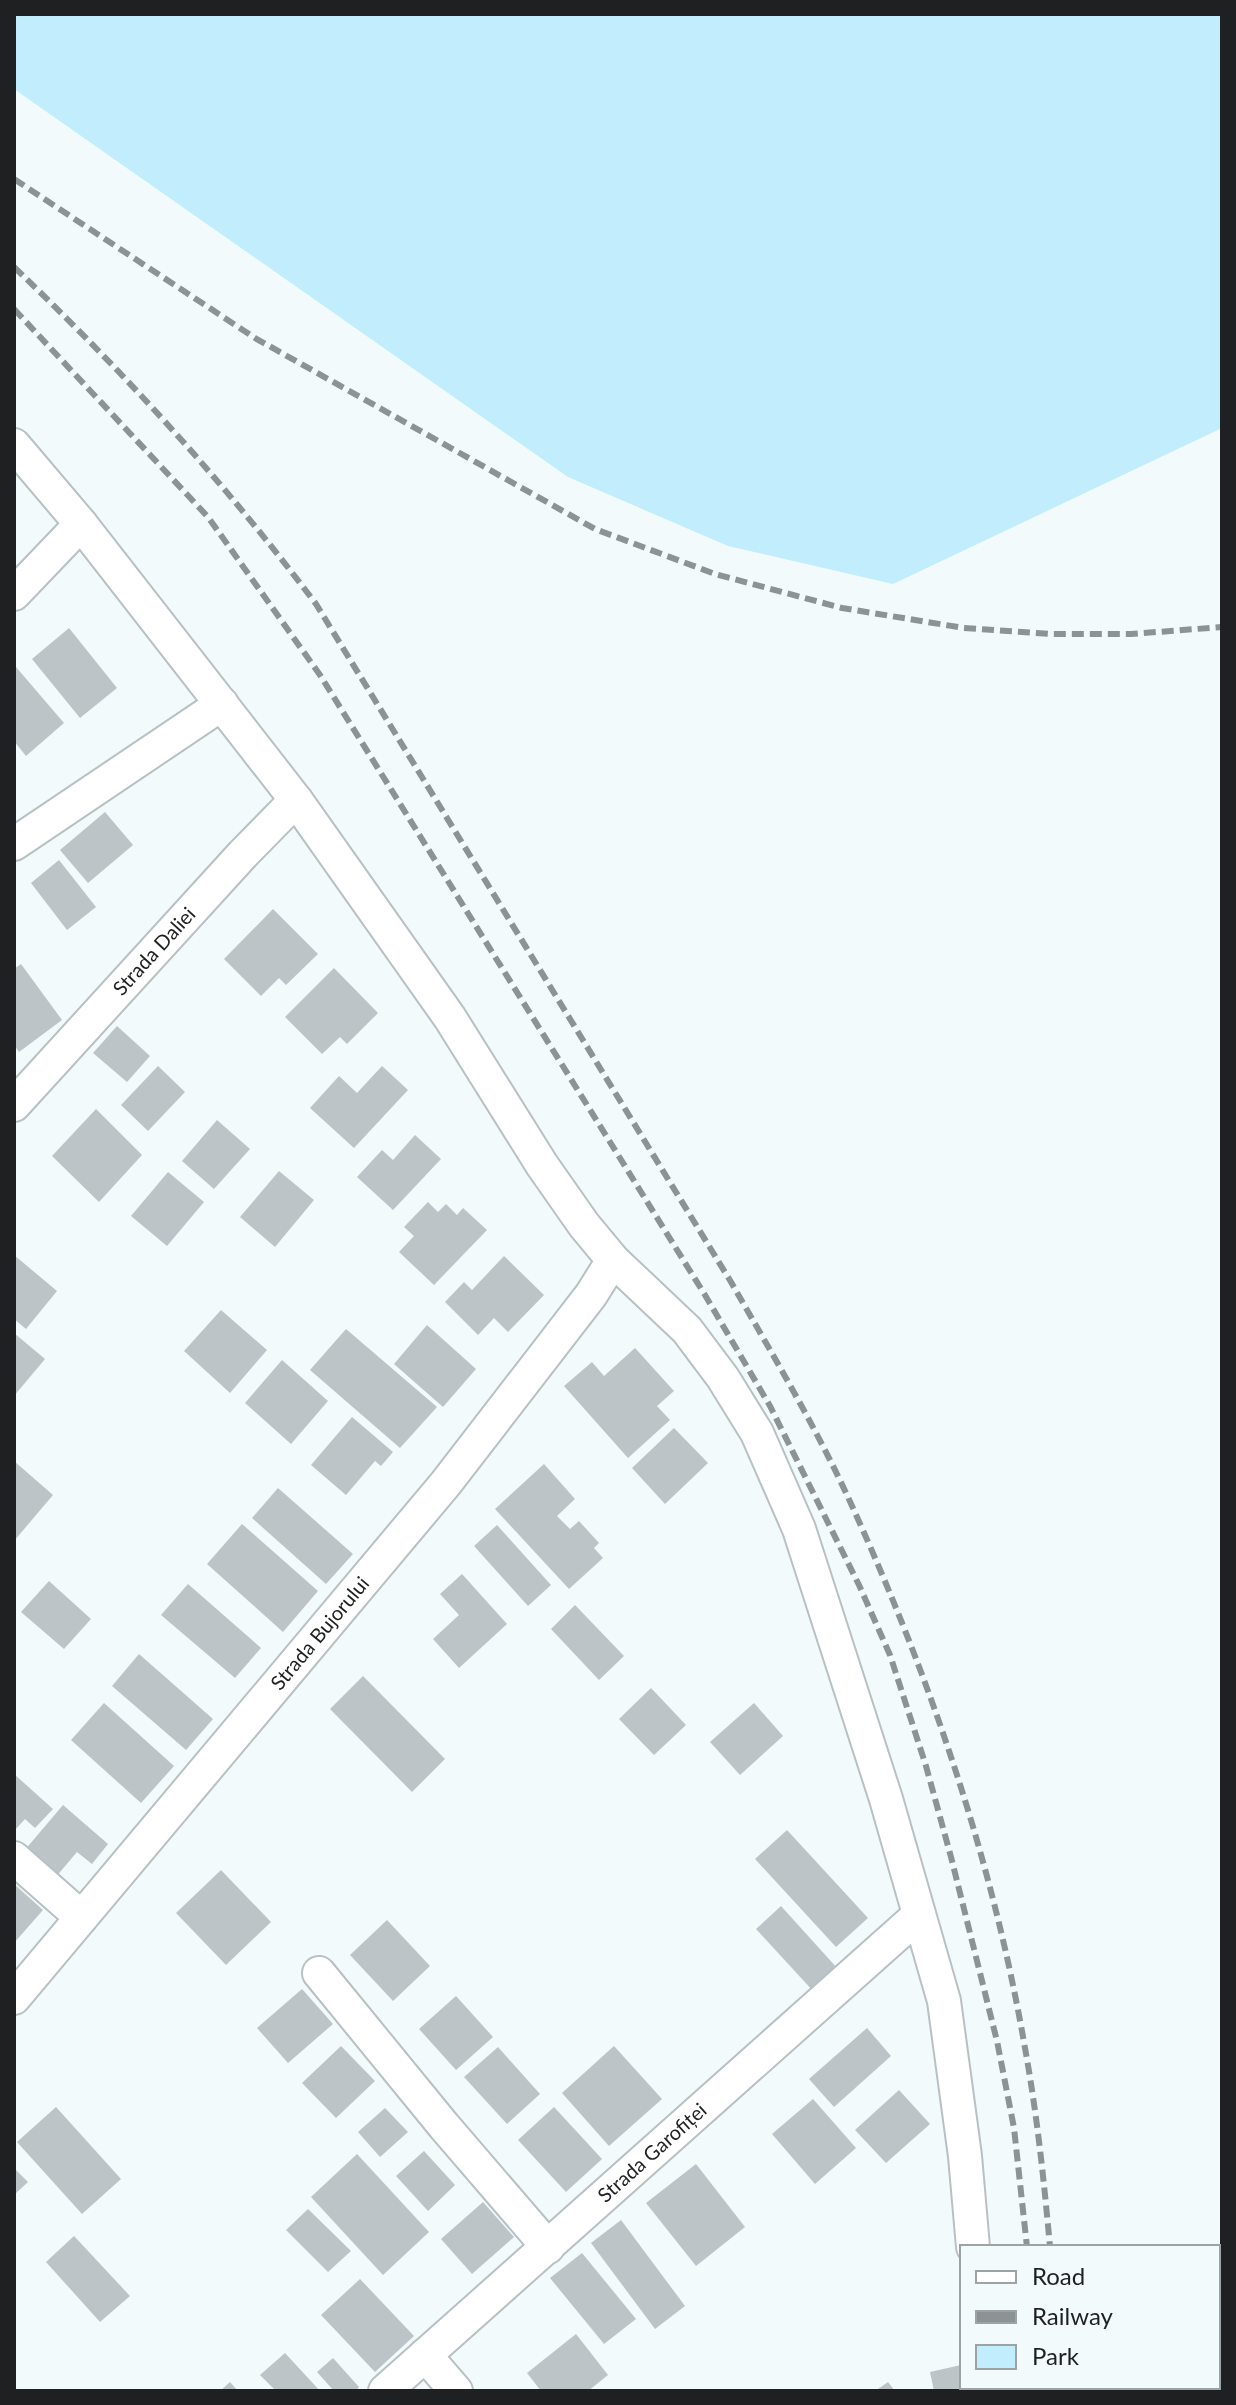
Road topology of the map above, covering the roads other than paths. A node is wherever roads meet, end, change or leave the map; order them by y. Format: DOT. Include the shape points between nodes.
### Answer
graph roads {
  1 [pos="14,445"];
  2 [pos="81,524"];
  3 [pos="14,594"];
  4 [pos="222,704"];
  5 [pos="296,800"];
  6 [pos="14,844"];
  7 [pos="14,1105"];
  8 [pos="613,1260"];
  9 [pos="14,1858"];
  10 [pos="919,1915"];
  11 [pos="81,1917"];
  12 [pos="319,1973"];
  13 [pos="14,1998"];
  14 [pos="973,2245"];
  15 [pos="548,2247"];
  16 [pos="425,2355"];
  17 [pos="385,2391"];
  18 [pos="456,2391"];
  1 -- 2 [label="street"];
  2 -- 3 [label="street"];
  2 -- 4 [label="street"];
  4 -- 5 [label="street"];
  4 -- 6 [label="street"];
  5 -- 7 [label="street, Strada Daliei"];
  5 -- 8 [label="street" via="450,1018 542,1165"];
  8 -- 10 [label="street" via="687,1330 757,1433 799,1529"];
  8 -- 11 [label="street, Strada Bujorului" via="446,1483"];
  9 -- 11 [label="street"];
  10 -- 14 [label="street" via="944,2001"];
  10 -- 15 [label="street, Strada Garofiței"];
  11 -- 13 [label="street, Strada Bujorului"];
  12 -- 15 [label="street"];
  15 -- 16 [label="street, Strada Garofiței"];
  16 -- 17 [label="street, Strada Garofiței"];
  16 -- 18 [label="street"];
}
